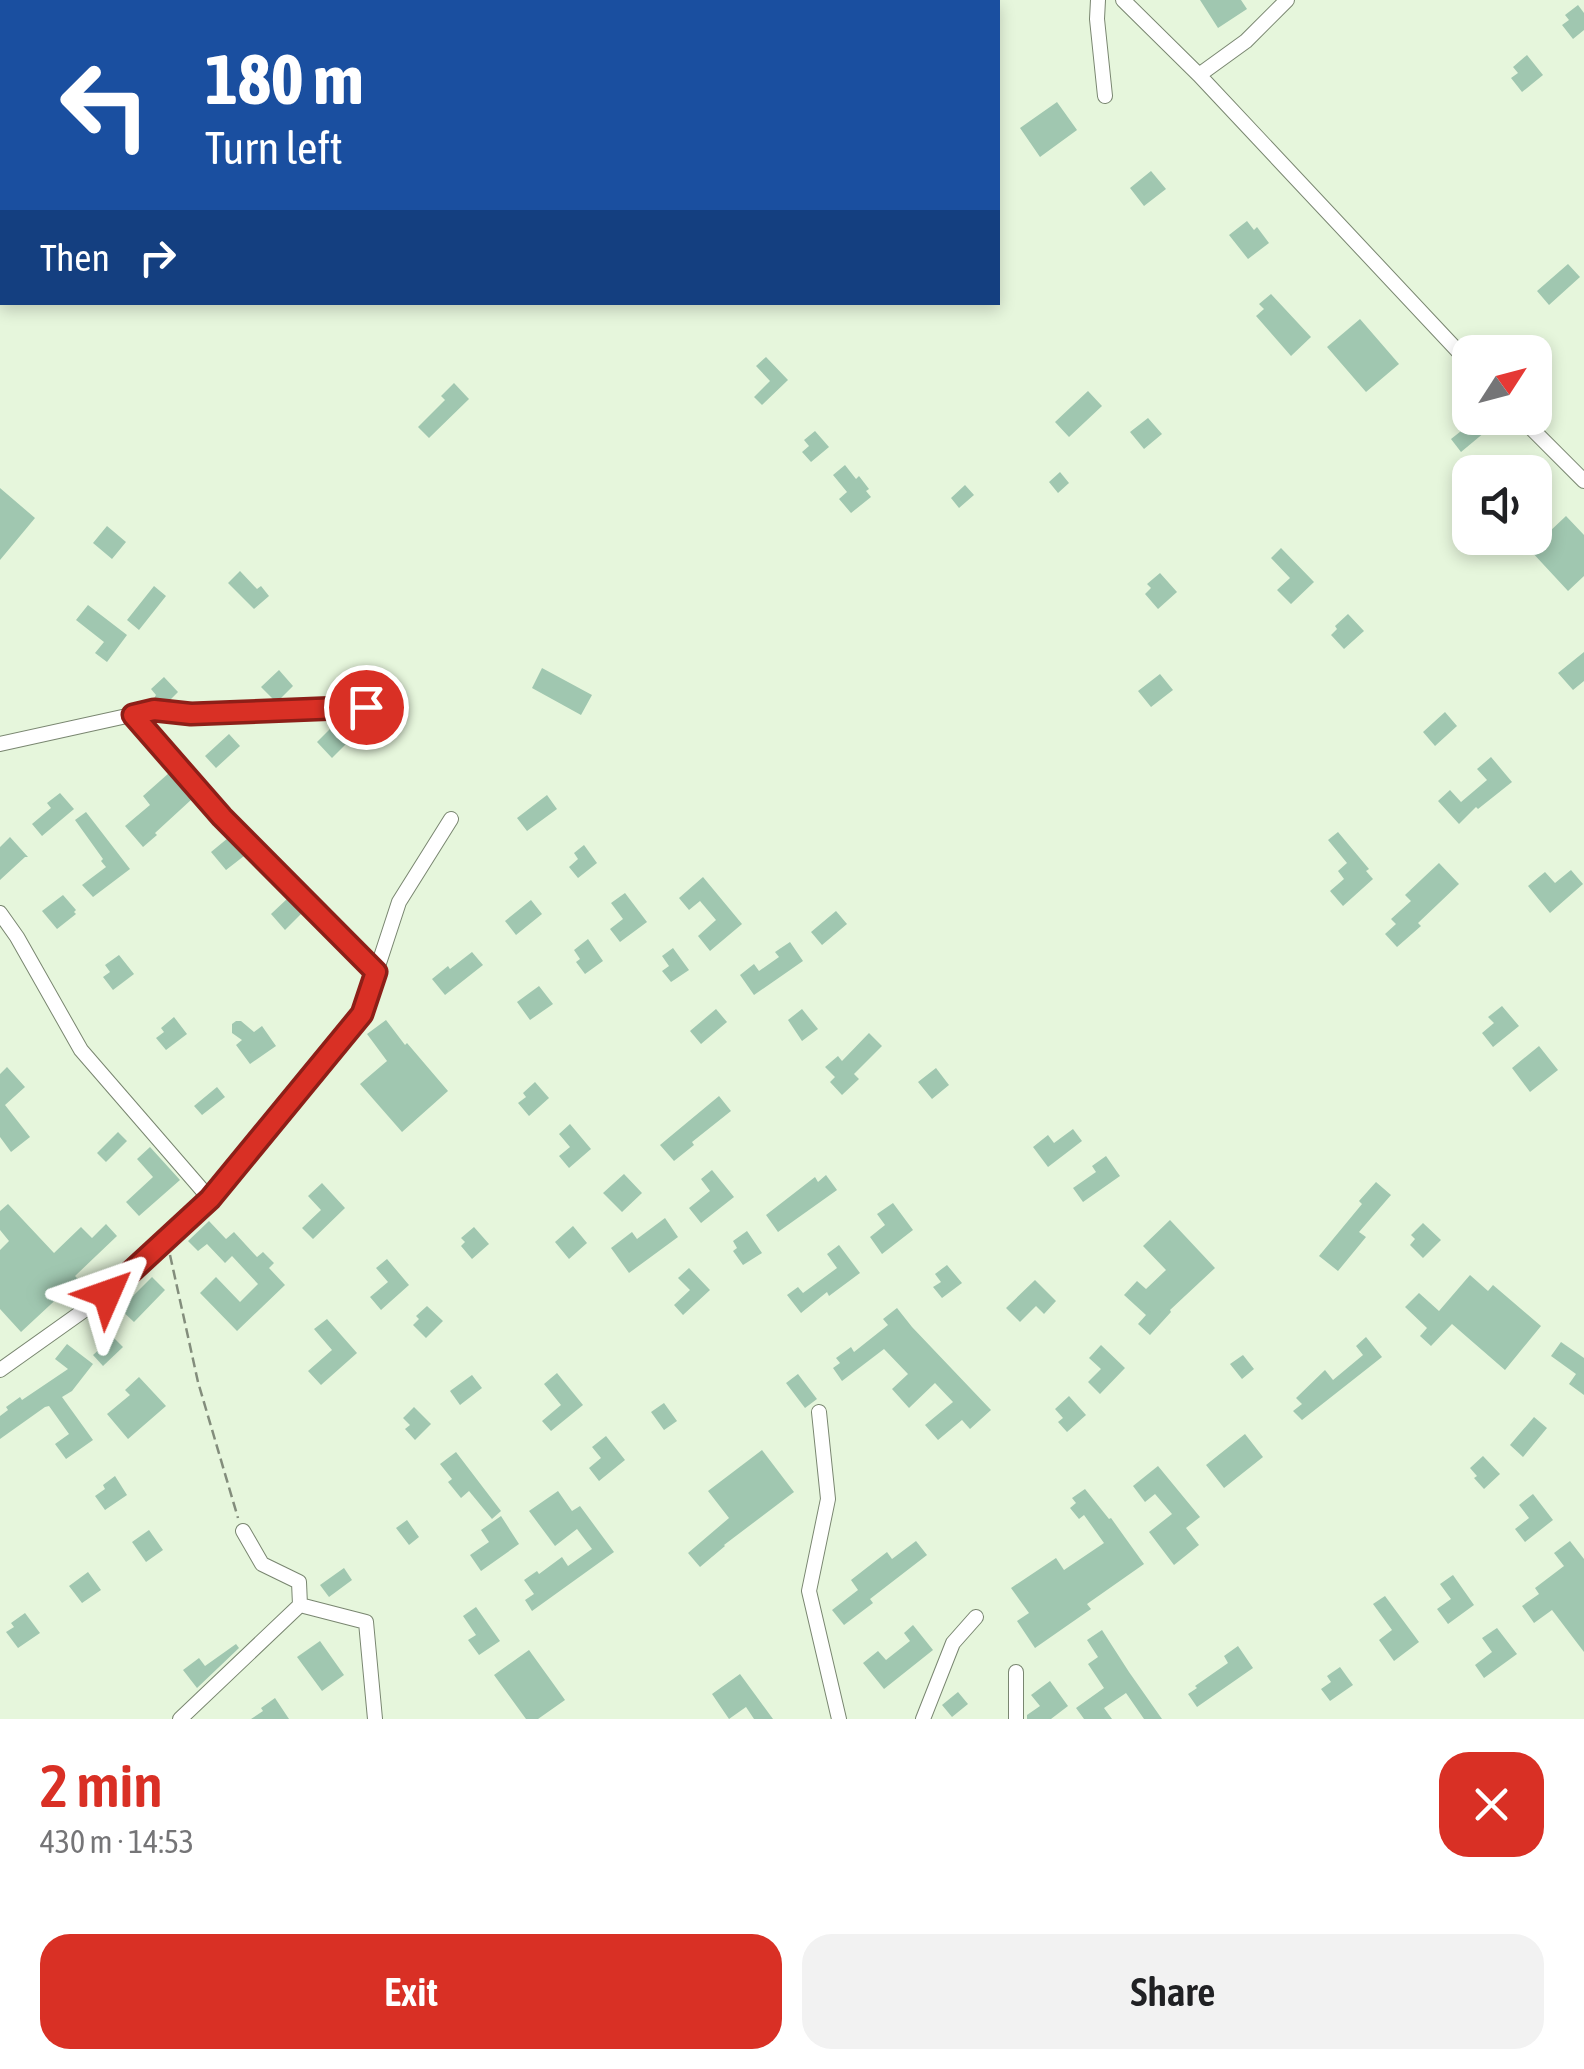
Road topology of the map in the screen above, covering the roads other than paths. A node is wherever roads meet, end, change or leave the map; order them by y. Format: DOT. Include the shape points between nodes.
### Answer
graph roads {
  1 [pos="1098,0"];
  2 [pos="1124,0"];
  3 [pos="1286,0"];
  4 [pos="1198,76"];
  5 [pos="1105,96"];
  6 [pos="1452,345"];
  7 [pos="1538,435"];
  8 [pos="1584,481"];
  9 [pos="366,707"];
  10 [pos="133,715"];
  11 [pos="0,744"];
  12 [pos="451,819"];
  13 [pos="0,913"];
  14 [pos="376,972"];
  15 [pos="210,1199"];
  16 [pos="0,1370"];
  17 [pos="819,1412"];
  18 [pos="242,1531"];
  19 [pos="300,1606"];
  20 [pos="976,1617"];
  21 [pos="1016,1672"];
  22 [pos="180,1719"];
  23 [pos="375,1719"];
  24 [pos="838,1719"];
  25 [pos="923,1719"];
  26 [pos="1016,1719"];
  1 -- 5 [label="street"];
  2 -- 4 [label="street"];
  3 -- 4 [label="street" via="1246,42"];
  4 -- 6 [label="street"];
  7 -- 8 [label="street"];
  9 -- 10 [label="street"];
  10 -- 11 [label="street"];
  10 -- 14 [label="street" via="222,817"];
  12 -- 14 [label="street" via="399,902"];
  13 -- 15 [label="street" via="81,1050"];
  14 -- 15 [label="street" via="362,1014"];
  15 -- 16 [label="street" via="107,1294"];
  17 -- 24 [label="street" via="828,1499 809,1590"];
  18 -- 19 [label="street" via="262,1564 299,1582"];
  19 -- 22 [label="street"];
  19 -- 23 [label="street" via="366,1622"];
  20 -- 25 [label="street" via="953,1643"];
  21 -- 26 [label="street"];
}
